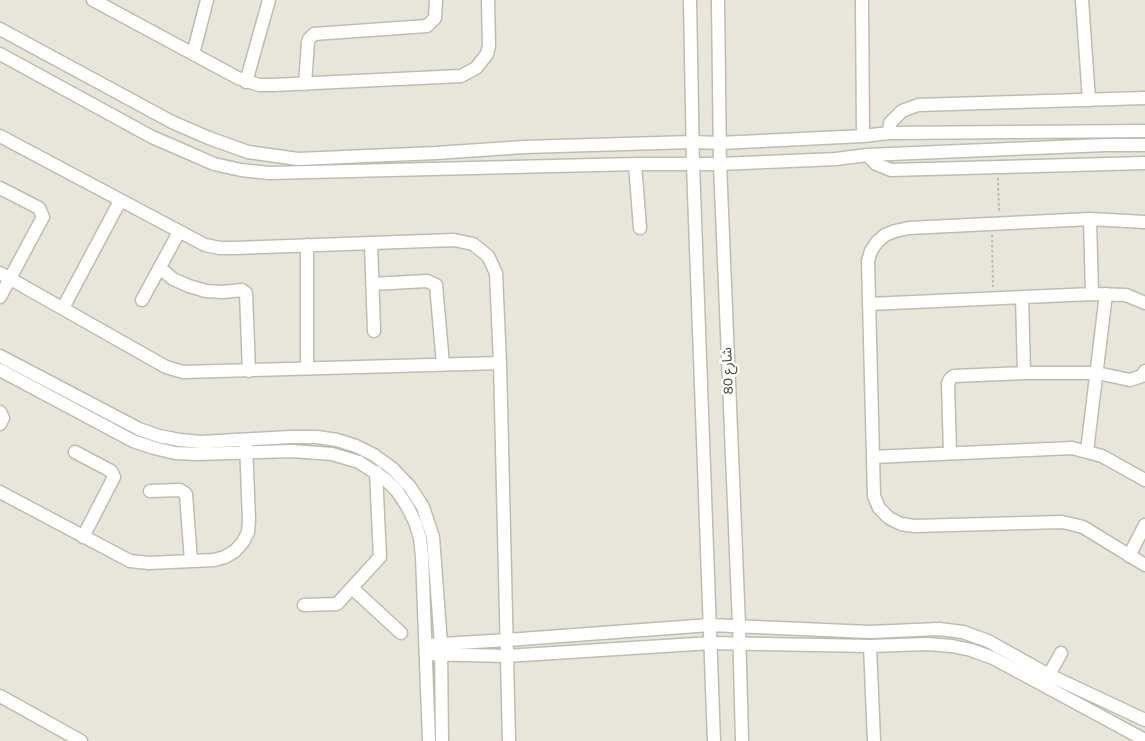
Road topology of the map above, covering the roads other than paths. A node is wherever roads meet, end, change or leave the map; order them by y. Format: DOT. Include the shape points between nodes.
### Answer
graph roads {
  1 [pos="93,0"];
  2 [pos="207,0"];
  3 [pos="269,0"];
  4 [pos="436,0"];
  5 [pos="488,0"];
  6 [pos="690,0"];
  7 [pos="718,0"];
  8 [pos="862,0"];
  9 [pos="1082,0"];
  10 [pos="0,29"];
  11 [pos="0,54"];
  12 [pos="193,54"];
  13 [pos="246,82"];
  14 [pos="305,84"];
  15 [pos="1145,98"];
  16 [pos="1089,100"];
  17 [pos="1145,131"];
  18 [pos="889,133"];
  19 [pos="0,136"];
  20 [pos="863,136"];
  21 [pos="692,142"];
  22 [pos="720,143"];
  23 [pos="1145,145"];
  24 [pos="867,156"];
  25 [pos="1145,163"];
  26 [pos="635,164"];
  27 [pos="720,164"];
  28 [pos="693,165"];
  29 [pos="0,188"];
  30 [pos="120,201"];
  31 [pos="1090,219"];
  32 [pos="1145,222"];
  33 [pos="640,228"];
  34 [pos="179,232"];
  35 [pos="371,243"];
  36 [pos="307,245"];
  37 [pos="160,268"];
  38 [pos="5,276"];
  39 [pos="372,284"];
  40 [pos="1092,294"];
  41 [pos="1106,294"];
  42 [pos="0,297"];
  43 [pos="1022,297"];
  44 [pos="142,300"];
  45 [pos="1145,303"];
  46 [pos="869,304"];
  47 [pos="63,308"];
  48 [pos="374,331"];
  49 [pos="0,356"];
  50 [pos="500,363"];
  51 [pos="443,364"];
  52 [pos="307,368"];
  53 [pos="0,370"];
  54 [pos="249,371"];
  55 [pos="1145,371"];
  56 [pos="1024,373"];
  57 [pos="1097,373"];
  58 [pos="0,412"];
  59 [pos="0,424"];
  60 [pos="246,439"];
  61 [pos="1087,451"];
  62 [pos="75,452"];
  63 [pos="246,452"];
  64 [pos="950,453"];
  65 [pos="873,456"];
  66 [pos="376,472"];
  67 [pos="1145,480"];
  68 [pos="150,491"];
  69 [pos="0,492"];
  70 [pos="1145,525"];
  71 [pos="83,537"];
  72 [pos="1129,556"];
  73 [pos="191,561"];
  74 [pos="1145,565"];
  75 [pos="352,588"];
  76 [pos="304,605"];
  77 [pos="710,625"];
  78 [pos="739,626"];
  79 [pos="401,633"];
  80 [pos="508,640"];
  81 [pos="711,643"];
  82 [pos="739,643"];
  83 [pos="870,646"];
  84 [pos="426,649"];
  85 [pos="441,649"];
  86 [pos="1061,653"];
  87 [pos="506,656"];
  88 [pos="1049,675"];
  89 [pos="0,696"];
  90 [pos="1145,720"];
  91 [pos="1145,740"];
  92 [pos="81,741"];
  93 [pos="429,741"];
  94 [pos="442,741"];
  95 [pos="509,741"];
  96 [pos="714,741"];
  97 [pos="742,741"];
  98 [pos="874,741"];
  1 -- 12 [label="street"];
  2 -- 12 [label="street"];
  3 -- 13 [label="street"];
  4 -- 14 [label="street" via="435,18 427,26 314,34 308,42"];
  5 -- 14 [label="street" via="489,46 482,62 469,73 453,77"];
  6 -- 21 [label="street, شارع 80"];
  7 -- 22 [label="street, شارع 80"];
  8 -- 20 [label="street"];
  9 -- 16 [label="street"];
  10 -- 21 [label="street" via="172,122 248,152 298,159"];
  11 -- 26 [label="street" via="152,137 214,164 241,170 296,173"];
  12 -- 13 [label="street"];
  13 -- 14 [label="street" via="259,85"];
  15 -- 16 [label="street"];
  16 -- 18 [label="street" via="918,105 902,111 890,123"];
  17 -- 18 [label="street"];
  18 -- 20 [label="street"];
  19 -- 30 [label="street"];
  20 -- 22 [label="street"];
  21 -- 22 [label="street"];
  21 -- 28 [label="street, شارع 80"];
  22 -- 27 [label="street, شارع 80"];
  23 -- 24 [label="street" via="1105,144"];
  24 -- 25 [label="street" via="891,170"];
  24 -- 27 [label="street"];
  26 -- 28 [label="street"];
  26 -- 33 [label="street"];
  27 -- 28 [label="street"];
  27 -- 78 [label="street, شارع 80"];
  28 -- 77 [label="street, شارع 80"];
  29 -- 38 [label="street" via="37,206 43,214"];
  30 -- 34 [label="street"];
  30 -- 47 [label="street"];
  31 -- 32 [label="street"];
  31 -- 40 [label="street"];
  31 -- 46 [label="street" via="895,231 885,235 871,251 868,261"];
  34 -- 36 [label="street" via="205,245 220,248"];
  34 -- 37 [label="street"];
  35 -- 36 [label="street"];
  35 -- 39 [label="street"];
  35 -- 50 [label="street" via="454,240 481,249 496,273"];
  36 -- 52 [label="street"];
  37 -- 44 [label="street"];
  37 -- 54 [label="street" via="173,279 206,291 245,292"];
  38 -- 42 [label="street"];
  38 -- 47 [label="street"];
  39 -- 48 [label="street"];
  39 -- 51 [label="street" via="427,281 436,285"];
  40 -- 41 [label="street"];
  40 -- 43 [label="street"];
  41 -- 45 [label="street" via="1126,295"];
  41 -- 57 [label="street"];
  43 -- 46 [label="street"];
  43 -- 56 [label="street"];
  46 -- 65 [label="street"];
  47 -- 54 [label="street" via="174,370 193,373"];
  49 -- 60 [label="street" via="138,429 159,436 201,442"];
  50 -- 51 [label="street"];
  50 -- 80 [label="street"];
  51 -- 52 [label="street"];
  52 -- 54 [label="street"];
  53 -- 63 [label="street" via="133,441 175,453"];
  55 -- 57 [label="street" via="1142,376 1130,380"];
  56 -- 57 [label="street"];
  56 -- 64 [label="street" via="954,376 950,379"];
  57 -- 61 [label="street"];
  58 -- 59 [label="street" via="3,418"];
  60 -- 63 [label="street"];
  60 -- 85 [label="street" via="317,437 337,440 374,455 410,487 423,507 433,537"];
  61 -- 64 [label="street" via="1057,447"];
  61 -- 67 [label="street"];
  62 -- 71 [label="street" via="111,471 114,477"];
  63 -- 66 [label="street" via="332,454 359,462"];
  63 -- 73 [label="street" via="249,520 243,542 225,557"];
  64 -- 65 [label="street"];
  65 -- 72 [label="street" via="874,496 888,518 901,524 1062,522 1083,527"];
  66 -- 75 [label="street" via="380,557"];
  66 -- 84 [label="street" via="397,491 415,522 420,538"];
  68 -- 73 [label="street" via="180,490 186,494"];
  69 -- 71 [label="street"];
  70 -- 72 [label="street"];
  71 -- 73 [label="street" via="140,563"];
  72 -- 74 [label="street"];
  75 -- 76 [label="street" via="337,604"];
  75 -- 79 [label="street"];
  77 -- 78 [label="street"];
  77 -- 80 [label="street"];
  77 -- 81 [label="street, شارع 80"];
  78 -- 82 [label="street, شارع 80"];
  78 -- 88 [label="street" via="963,632"];
  80 -- 85 [label="street"];
  80 -- 87 [label="street"];
  81 -- 82 [label="street"];
  81 -- 87 [label="street"];
  81 -- 96 [label="street, شارع 80"];
  82 -- 83 [label="street"];
  82 -- 97 [label="street, شارع 80"];
  83 -- 91 [label="street" via="927,644 971,650 993,658"];
  83 -- 98 [label="street"];
  84 -- 85 [label="street"];
  84 -- 93 [label="street"];
  85 -- 87 [label="street"];
  85 -- 94 [label="street"];
  86 -- 88 [label="street"];
  87 -- 95 [label="street"];
  88 -- 90 [label="street"];
  89 -- 92 [label="street"];
}
